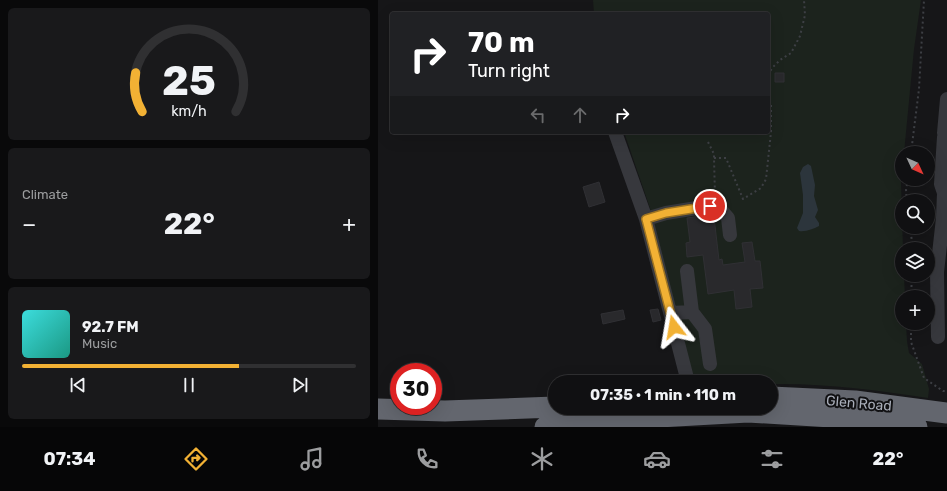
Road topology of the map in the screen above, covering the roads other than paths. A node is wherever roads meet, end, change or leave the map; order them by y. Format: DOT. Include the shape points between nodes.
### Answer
graph roads {
  1 [pos="947,98"];
  2 [pos="616,134"];
  3 [pos="945,218"];
  4 [pos="646,219"];
  5 [pos="730,235"];
  6 [pos="687,271"];
  7 [pos="692,312"];
  8 [pos="671,313"];
  9 [pos="938,337"];
  10 [pos="710,364"];
  11 [pos="686,375"];
  12 [pos="778,397"];
  13 [pos="548,407"];
  14 [pos="378,410"];
  15 [pos="947,413"];
  16 [pos="689,417"];
  17 [pos="920,421"];
  18 [pos="545,427"];
  1 -- 3 [label="street" via="941,184"];
  2 -- 4 [label="street"];
  3 -- 9 [label="street" via="937,272"];
  4 -- 5 [label="street" via="710,206 721,210 728,218"];
  4 -- 8 [label="street"];
  6 -- 7 [label="street"];
  7 -- 8 [label="street"];
  7 -- 10 [label="street" via="705,329"];
  8 -- 11 [label="street"];
  12 -- 17 [label="highway, Glen Road" via="855,401"];
  13 -- 14 [label="highway" via="458,411"];
  15 -- 17 [label="highway, Glen Road"];
  16 -- 17 [label="highway, Glen Road" via="748,412"];
  16 -- 18 [label="highway, Glen Road" via="641,418"];
}
